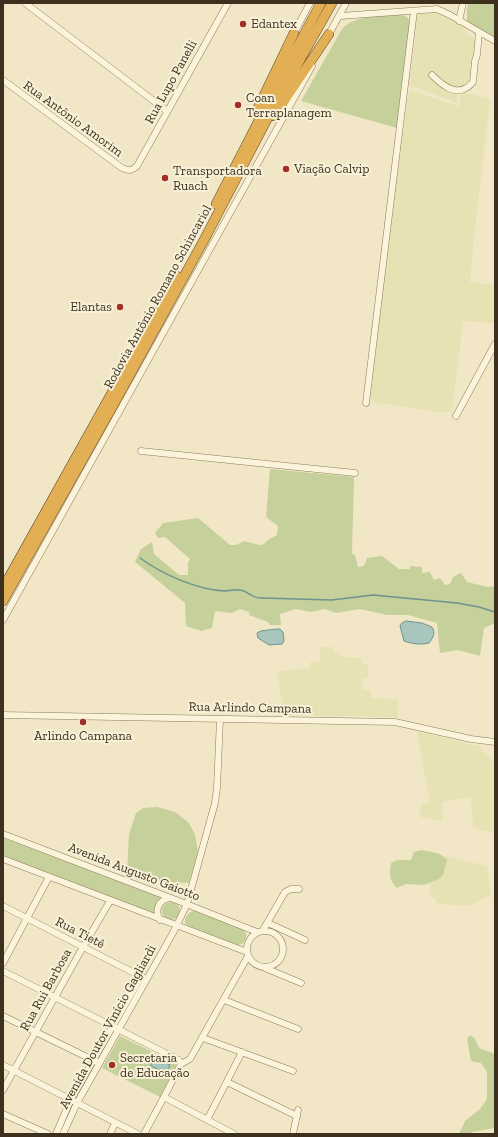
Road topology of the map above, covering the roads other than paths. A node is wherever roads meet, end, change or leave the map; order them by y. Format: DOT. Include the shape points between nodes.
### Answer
graph roads {
  1 [pos="25,3"];
  2 [pos="228,3"];
  3 [pos="310,3"];
  4 [pos="322,3"];
  5 [pos="332,3"];
  6 [pos="346,3"];
  7 [pos="463,3"];
  8 [pos="414,11"];
  9 [pos="340,16"];
  10 [pos="459,21"];
  11 [pos="479,32"];
  12 [pos="294,33"];
  13 [pos="329,34"];
  14 [pos="495,41"];
  15 [pos="432,75"];
  16 [pos="3,80"];
  17 [pos="167,111"];
  18 [pos="250,152"];
  19 [pos="132,170"];
  20 [pos="226,184"];
  21 [pos="495,344"];
  22 [pos="366,403"];
  23 [pos="456,416"];
  24 [pos="140,451"];
  25 [pos="355,473"];
  26 [pos="3,588"];
  27 [pos="3,602"];
  28 [pos="3,620"];
  29 [pos="3,715"];
  30 [pos="220,719"];
  31 [pos="495,742"];
  32 [pos="3,834"];
  33 [pos="3,859"];
  34 [pos="49,877"];
  35 [pos="299,889"];
  36 [pos="171,898"];
  37 [pos="110,901"];
  38 [pos="187,904"];
  39 [pos="3,906"];
  40 [pos="28,919"];
  41 [pos="160,920"];
  42 [pos="268,923"];
  43 [pos="175,928"];
  44 [pos="260,931"];
  45 [pos="305,940"];
  46 [pos="82,947"];
  47 [pos="248,954"];
  48 [pos="3,963"];
  49 [pos="262,967"];
  50 [pos="3,971"];
  51 [pos="143,978"];
  52 [pos="301,983"];
  53 [pos="55,998"];
  54 [pos="224,1000"];
  55 [pos="3,1016"];
  56 [pos="115,1028"];
  57 [pos="298,1029"];
  58 [pos="36,1032"];
  59 [pos="203,1038"];
  60 [pos="242,1052"];
  61 [pos="96,1062"];
  62 [pos="181,1064"];
  63 [pos="3,1065"];
  64 [pos="14,1070"];
  65 [pos="292,1071"];
  66 [pos="226,1082"];
  67 [pos="3,1090"];
  68 [pos="164,1098"];
  69 [pos="74,1101"];
  70 [pos="3,1114"];
  71 [pos="207,1120"];
  72 [pos="115,1123"];
  73 [pos="48,1134"];
  74 [pos="56,1134"];
  75 [pos="63,1134"];
  76 [pos="110,1134"];
  77 [pos="138,1134"];
  78 [pos="144,1134"];
  79 [pos="234,1134"];
  80 [pos="293,1134"];
  1 -- 17 [label="street"];
  2 -- 17 [label="street, Rua Lupo Panelli"];
  3 -- 12 [label="street"];
  4 -- 20 [label="highway, Rodovia Antônio Romano Schincariol"];
  5 -- 18 [label="highway, Rodovia Antônio Romano Schincariol"];
  6 -- 9 [label="street"];
  7 -- 10 [label="street"];
  8 -- 9 [label="street"];
  8 -- 10 [label="street" via="437,10"];
  8 -- 22 [label="street"];
  9 -- 13 [label="street"];
  10 -- 11 [label="street"];
  11 -- 14 [label="street"];
  11 -- 15 [label="street" via="473,82 466,88 453,90 440,84"];
  12 -- 20 [label="highway" via="244,138"];
  13 -- 18 [label="highway"];
  13 -- 28 [label="street"];
  16 -- 19 [label="street, Rua Antônio Amorim" via="122,168"];
  17 -- 19 [label="street, Rua Lupo Panelli" via="137,166"];
  18 -- 27 [label="highway, Rodovia Antônio Romano Schincariol" via="204,240"];
  20 -- 26 [label="highway, Rodovia Antônio Romano Schincariol" via="206,225"];
  21 -- 23 [label="street"];
  24 -- 25 [label="street"];
  29 -- 30 [label="street, Rua Arlindo Campana"];
  30 -- 31 [label="street, Rua Arlindo Campana" via="400,722 471,739"];
  30 -- 38 [label="street, Avenida Doutor Vinício Gagliardi" via="215,803"];
  32 -- 36 [label="street, Avenida Augusto Gaiotto"];
  33 -- 34 [label="street"];
  34 -- 37 [label="street"];
  34 -- 40 [label="street"];
  35 -- 42 [label="street" via="285,892"];
  36 -- 38 [label="street, Avenida Augusto Gaiotto"];
  36 -- 41 [label="street" via="163,900 158,907"];
  37 -- 41 [label="street"];
  37 -- 46 [label="street, Rua Rui Barbosa"];
  38 -- 43 [label="street, Avenida Doutor Vinício Gagliardi"];
  38 -- 44 [label="street, Avenida Augusto Gaiotto"];
  39 -- 40 [label="street, Rua Tietê"];
  40 -- 46 [label="street, Rua Tietê"];
  40 -- 48 [label="street"];
  41 -- 43 [label="street"];
  42 -- 44 [label="street"];
  42 -- 45 [label="street"];
  43 -- 47 [label="street"];
  43 -- 51 [label="street, Avenida Doutor Vinício Gagliardi"];
  44 -- 47 [label="street" via="249,940"];
  44 -- 49 [label="street" via="275,933 283,942 284,948 276,964"];
  46 -- 51 [label="street, Rua Tietê"];
  46 -- 53 [label="street, Rua Rui Barbosa"];
  47 -- 49 [label="street" via="253,963"];
  47 -- 54 [label="street"];
  49 -- 52 [label="street"];
  50 -- 53 [label="street"];
  51 -- 56 [label="street, Avenida Doutor Vinício Gagliardi"];
  53 -- 56 [label="street"];
  53 -- 58 [label="street, Rua Rui Barbosa"];
  54 -- 57 [label="street"];
  54 -- 59 [label="street"];
  55 -- 58 [label="street"];
  56 -- 61 [label="street, Avenida Doutor Vinício Gagliardi"];
  56 -- 62 [label="street" via="179,1060"];
  58 -- 61 [label="street"];
  58 -- 64 [label="street, Rua Rui Barbosa"];
  59 -- 60 [label="street"];
  59 -- 62 [label="street" via="190,1059"];
  60 -- 65 [label="street"];
  60 -- 66 [label="street"];
  61 -- 69 [label="street, Avenida Doutor Vinício Gagliardi"];
  62 -- 68 [label="street"];
  63 -- 64 [label="street"];
  64 -- 67 [label="street, Rua Rui Barbosa"];
  64 -- 69 [label="street"];
  66 -- 71 [label="street"];
  66 -- 80 [label="street" via="297,1113"];
  68 -- 71 [label="street"];
  68 -- 78 [label="street"];
  69 -- 72 [label="street"];
  69 -- 74 [label="street"];
  69 -- 75 [label="street, Avenida Doutor Vinício Gagliardi"];
  70 -- 73 [label="street"];
  71 -- 79 [label="street"];
  72 -- 76 [label="street"];
  72 -- 77 [label="street"];
}
